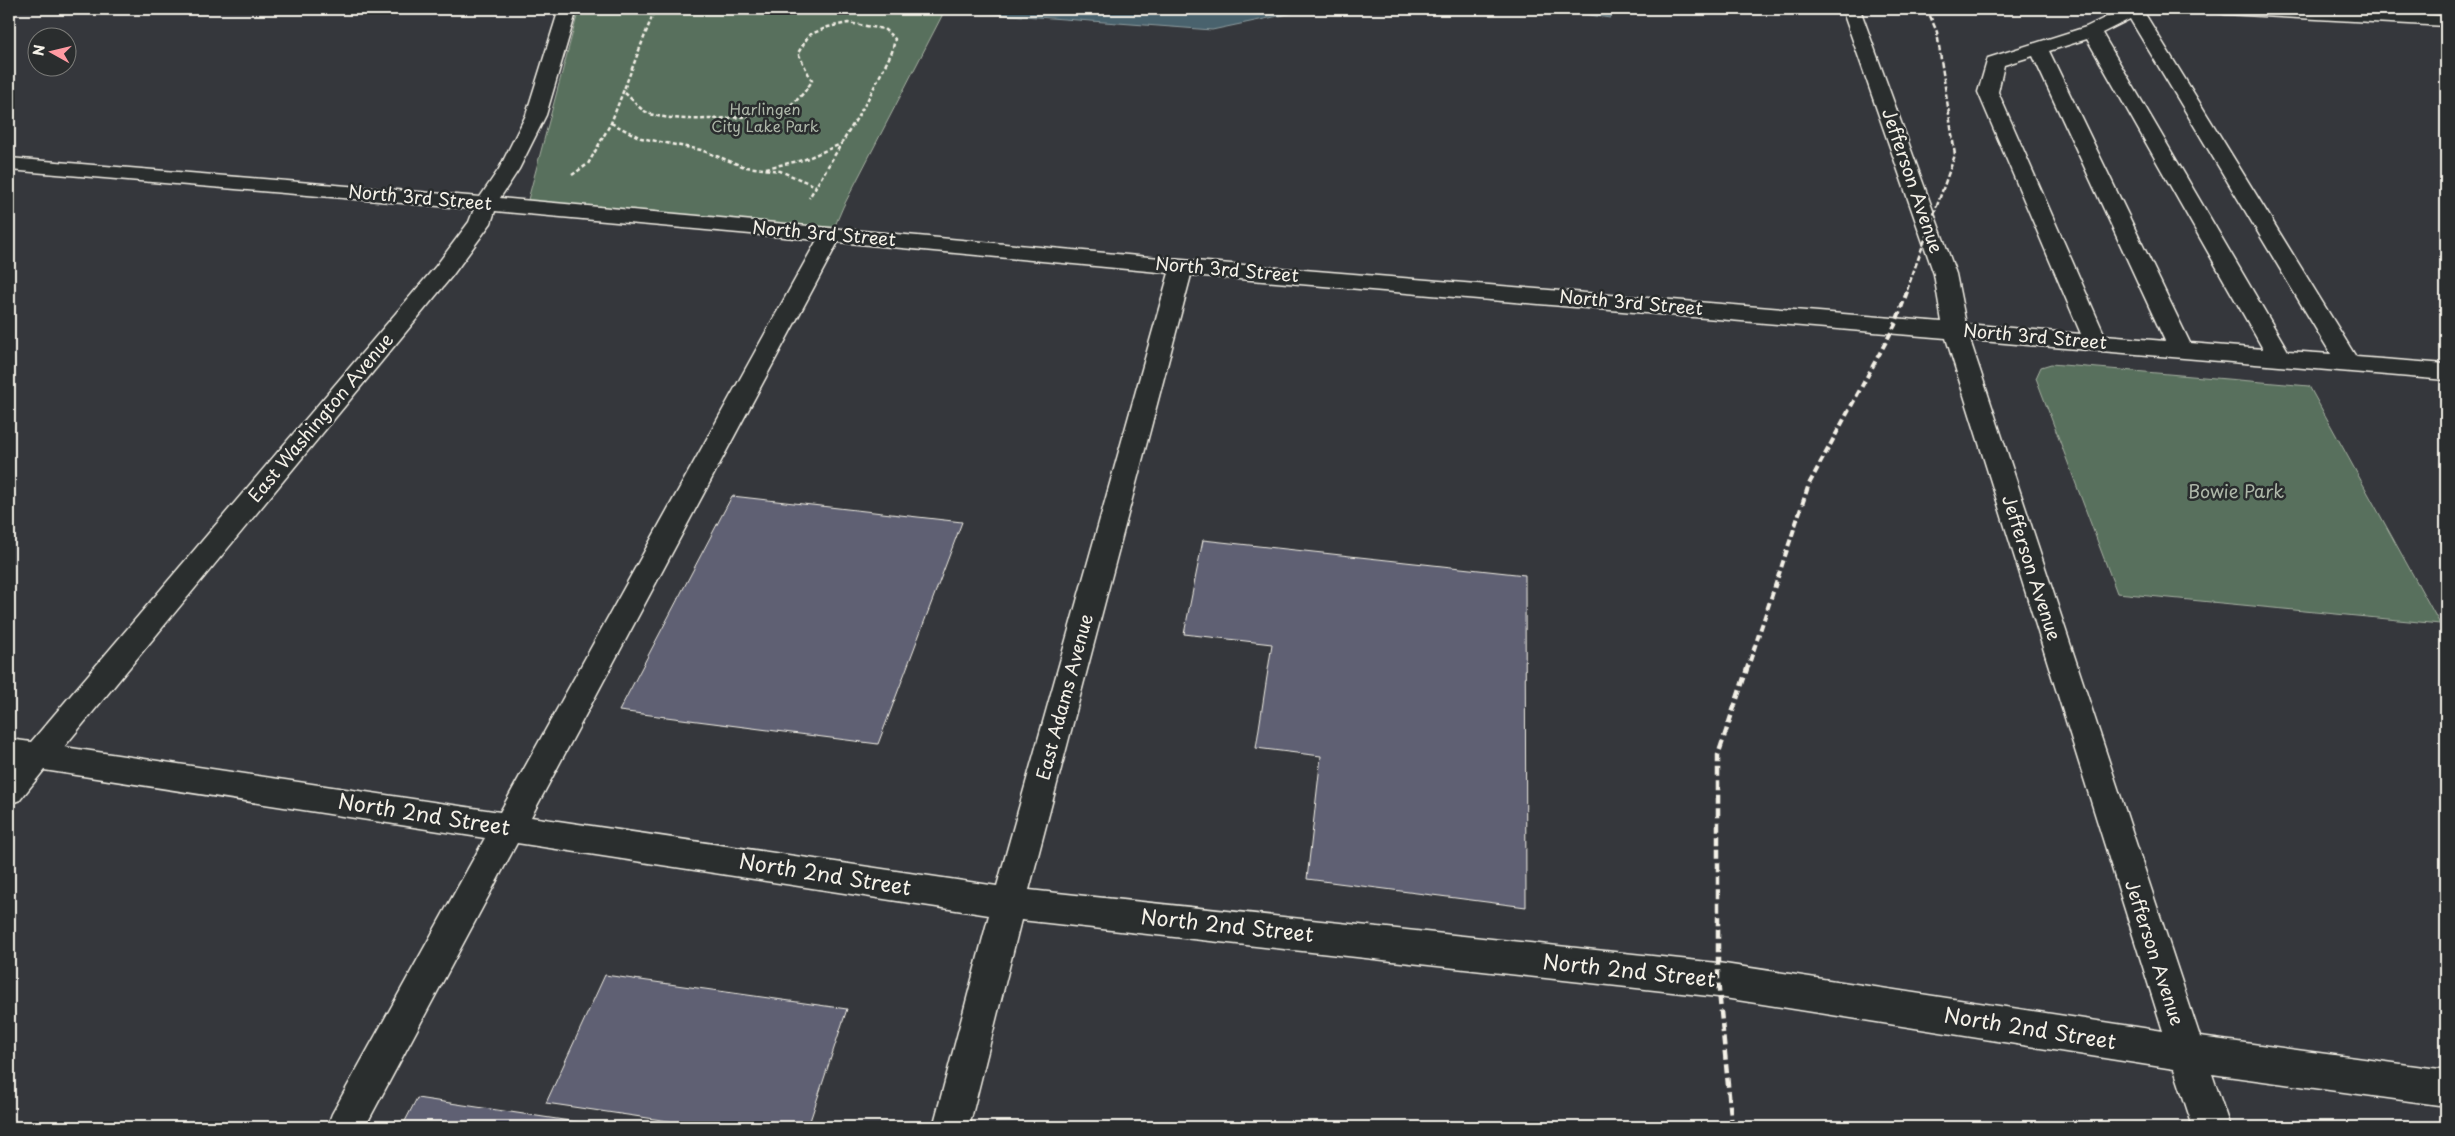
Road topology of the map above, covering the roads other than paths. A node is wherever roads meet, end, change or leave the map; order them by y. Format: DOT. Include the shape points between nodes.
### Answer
graph roads {
  1 [pos="568,9"];
  2 [pos="1851,9"];
  3 [pos="2224,9"];
  4 [pos="2435,9"];
  5 [pos="2133,10"];
  6 [pos="2446,21"];
  7 [pos="2092,31"];
  8 [pos="2038,47"];
  9 [pos="9,164"];
  10 [pos="486,204"];
  11 [pos="831,235"];
  12 [pos="1182,267"];
  13 [pos="1955,330"];
  14 [pos="2096,342"];
  15 [pos="2181,349"];
  16 [pos="2280,358"];
  17 [pos="2349,364"];
  18 [pos="2446,372"];
  19 [pos="22,754"];
  20 [pos="9,790"];
  21 [pos="510,828"];
  22 [pos="1009,902"];
  23 [pos="2186,1053"];
  24 [pos="2446,1088"];
  25 [pos="345,1127"];
  26 [pos="951,1127"];
  27 [pos="2211,1127"];
  1 -- 10 [label="street, East Washington Avenue" via="536,115 509,169"];
  2 -- 13 [label="street, Jefferson Avenue" via="1945,274"];
  3 -- 6 [label="street"];
  4 -- 6 [label="street"];
  5 -- 7 [label="street"];
  5 -- 17 [label="street"];
  7 -- 8 [label="street"];
  7 -- 16 [label="street"];
  8 -- 14 [label="street" via="1995,62 1988,92"];
  8 -- 15 [label="street"];
  9 -- 10 [label="street, North 3rd Street"];
  10 -- 11 [label="street, North 3rd Street"];
  10 -- 19 [label="street, East Washington Avenue" via="480,223 444,271"];
  11 -- 12 [label="street, North 3rd Street"];
  11 -- 21 [label="street"];
  12 -- 13 [label="street, North 3rd Street"];
  12 -- 22 [label="street, East Adams Avenue"];
  13 -- 14 [label="street, North 3rd Street"];
  13 -- 23 [label="street, Jefferson Avenue"];
  14 -- 15 [label="street, North 3rd Street"];
  15 -- 16 [label="street, North 3rd Street"];
  16 -- 17 [label="street, North 3rd Street"];
  17 -- 18 [label="street, North 3rd Street"];
  19 -- 20 [label="street, East Washington Avenue"];
  19 -- 21 [label="street, North 2nd Street"];
  21 -- 22 [label="street, North 2nd Street"];
  21 -- 25 [label="street"];
  22 -- 23 [label="street, North 2nd Street" via="1718,980"];
  22 -- 26 [label="street, East Adams Avenue"];
  23 -- 24 [label="street, North 2nd Street"];
  23 -- 27 [label="street, Jefferson Avenue"];
}
